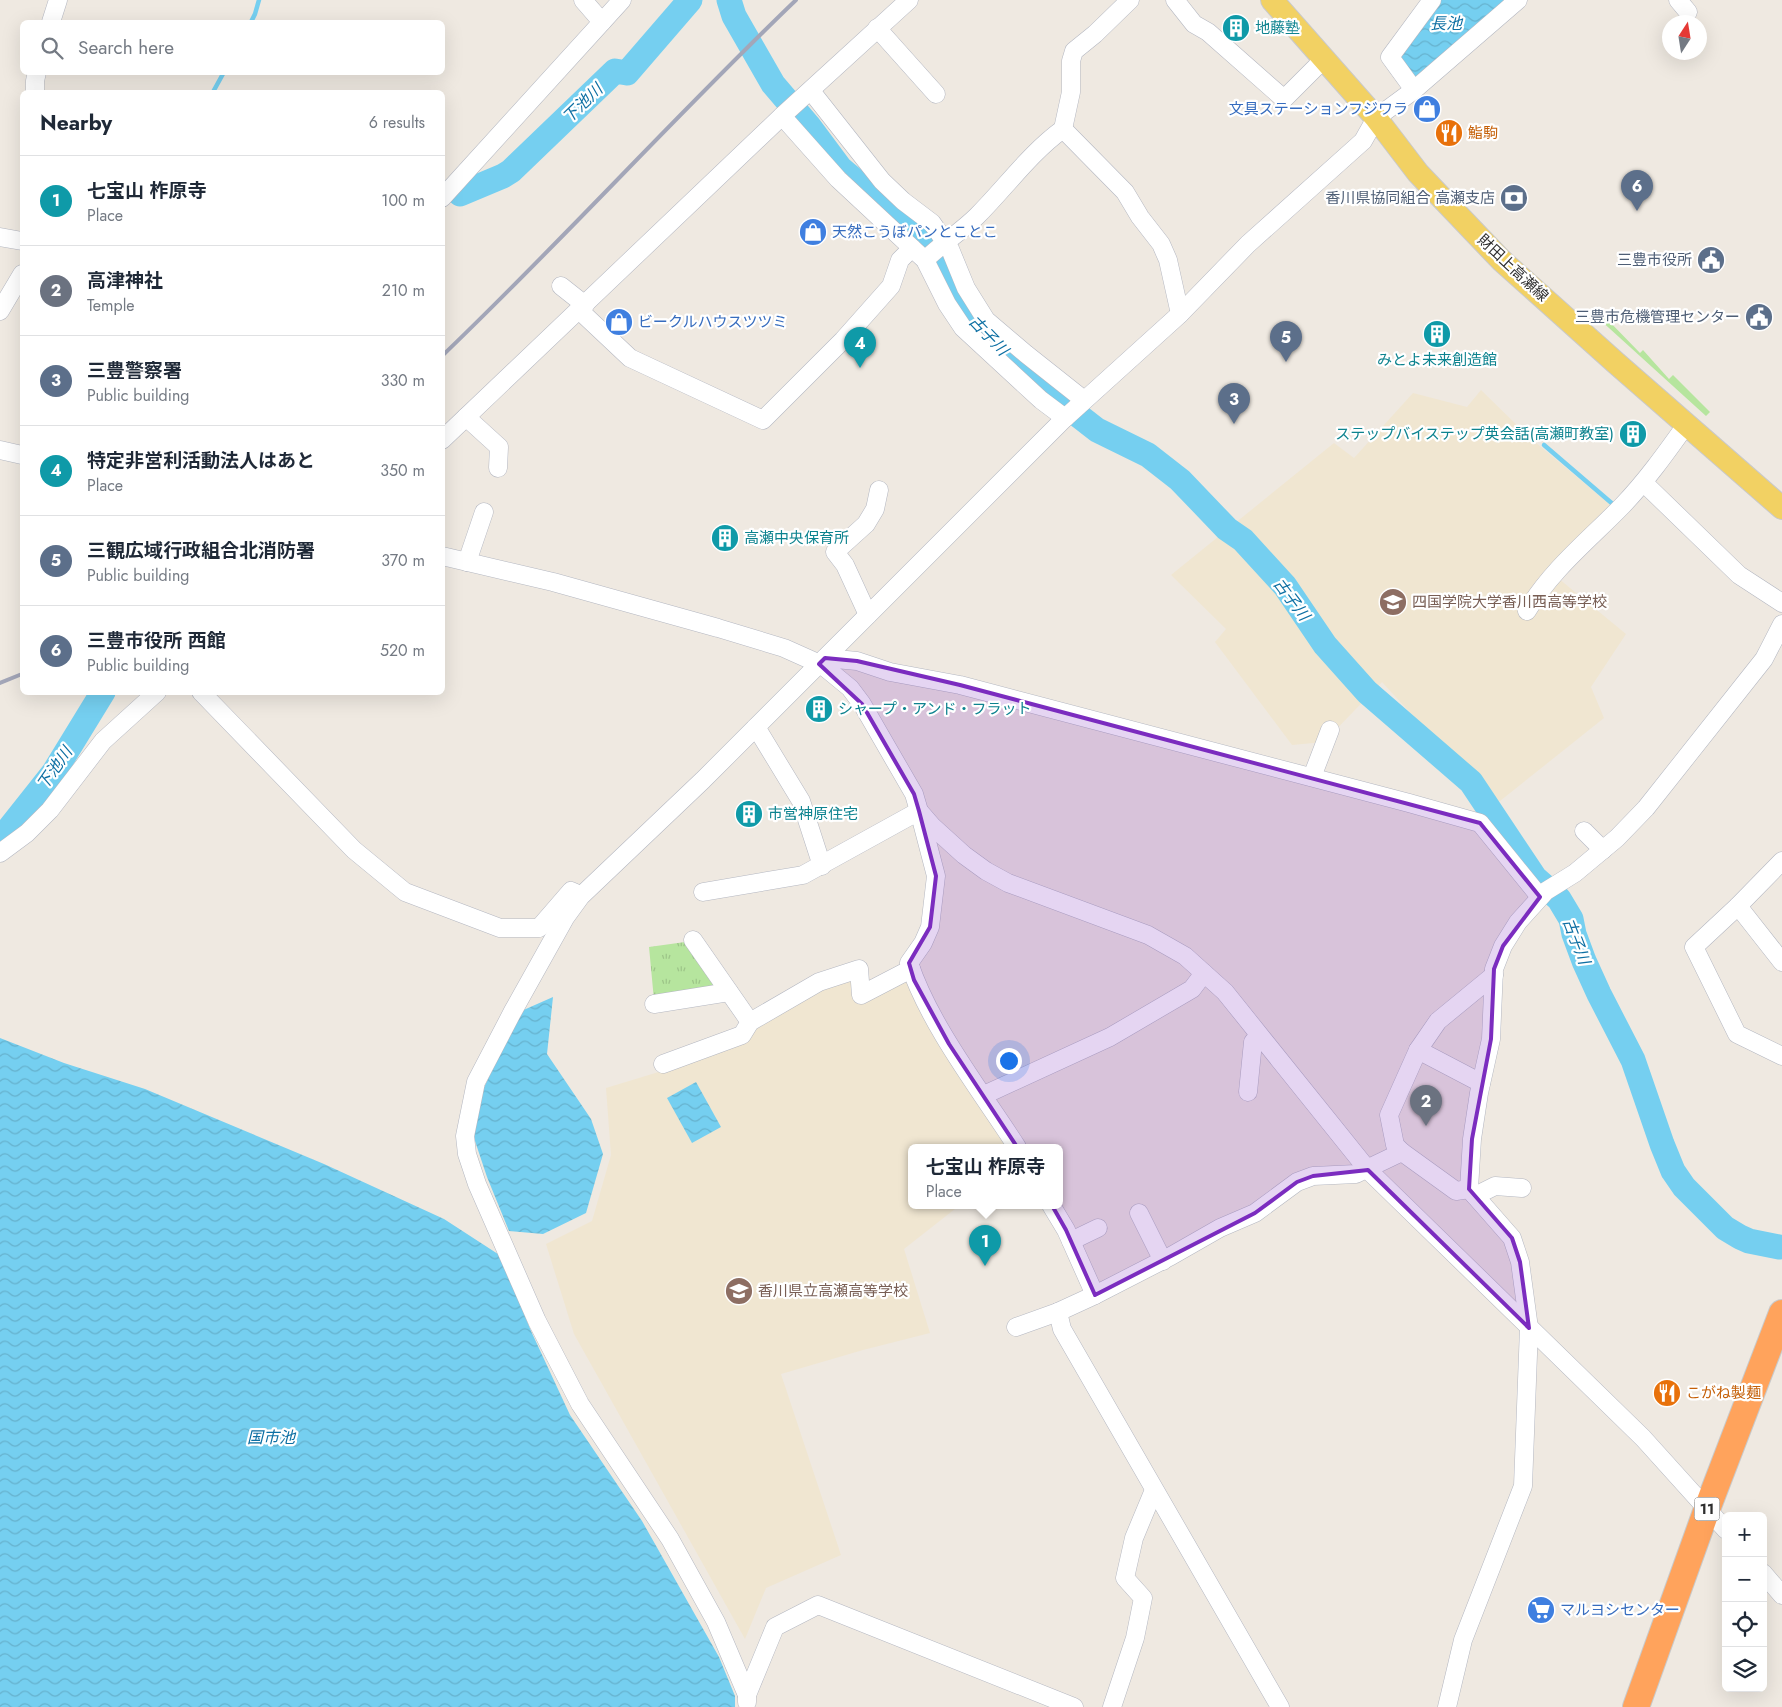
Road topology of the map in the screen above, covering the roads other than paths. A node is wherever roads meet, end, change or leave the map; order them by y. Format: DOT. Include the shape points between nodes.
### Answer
graph roads {
  1 [pos="58,0"];
  2 [pos="584,0"];
  3 [pos="622,0"];
  4 [pos="908,0"];
  5 [pos="1130,0"];
  6 [pos="1175,0"];
  7 [pos="1272,0"];
  8 [pos="1432,0"];
  9 [pos="1518,0"];
  10 [pos="52,20"];
  11 [pos="602,22"];
  12 [pos="877,28"];
  13 [pos="1324,59"];
  14 [pos="36,75"];
  15 [pos="35,90"];
  16 [pos="1414,90"];
  17 [pos="811,91"];
  18 [pos="936,94"];
  19 [pos="782,116"];
  20 [pos="1376,118"];
  21 [pos="1063,129"];
  22 [pos="445,195"];
  23 [pos="0,237"];
  24 [pos="20,241"];
  25 [pos="945,242"];
  26 [pos="912,248"];
  27 [pos="927,258"];
  28 [pos="20,277"];
  29 [pos="561,286"];
  30 [pos="582,307"];
  31 [pos="0,311"];
  32 [pos="1180,314"];
  33 [pos="1084,400"];
  34 [pos="466,417"];
  35 [pos="1065,418"];
  36 [pos="1686,424"];
  37 [pos="445,437"];
  38 [pos="0,450"];
  39 [pos="20,455"];
  40 [pos="498,468"];
  41 [pos="1644,483"];
  42 [pos="879,490"];
  43 [pos="1782,508"];
  44 [pos="484,512"];
  45 [pos="445,557"];
  46 [pos="467,562"];
  47 [pos="1782,603"];
  48 [pos="1528,610"];
  49 [pos="868,615"];
  50 [pos="1782,624"];
  51 [pos="819,664"];
  52 [pos="154,695"];
  53 [pos="204,695"];
  54 [pos="756,727"];
  55 [pos="1330,730"];
  56 [pos="1312,777"];
  57 [pos="919,811"];
  58 [pos="1584,831"];
  59 [pos="1603,850"];
  60 [pos="0,853"];
  61 [pos="1782,861"];
  62 [pos="822,866"];
  63 [pos="703,892"];
  64 [pos="581,896"];
  65 [pos="1540,897"];
  66 [pos="1738,906"];
  67 [pos="693,940"];
  68 [pos="1782,962"];
  69 [pos="911,969"];
  70 [pos="1204,973"];
  71 [pos="1494,976"];
  72 [pos="729,992"];
  73 [pos="654,1004"];
  74 [pos="750,1022"];
  75 [pos="1259,1035"];
  76 [pos="1418,1050"];
  77 [pos="1782,1056"];
  78 [pos="663,1064"];
  79 [pos="1481,1083"];
  80 [pos="1248,1092"];
  81 [pos="984,1095"];
  82 [pos="1015,1144"];
  83 [pos="1402,1152"];
  84 [pos="1368,1170"];
  85 [pos="1522,1188"];
  86 [pos="1472,1192"];
  87 [pos="1053,1209"];
  88 [pos="1139,1213"];
  89 [pos="1098,1228"];
  90 [pos="1071,1241"];
  91 [pos="1163,1260"];
  92 [pos="1095,1295"];
  93 [pos="1058,1312"];
  94 [pos="1782,1313"];
  95 [pos="1016,1328"];
  96 [pos="1529,1328"];
  97 [pos="1154,1490"];
  98 [pos="1707,1509"];
  99 [pos="1722,1526"];
  100 [pos="1767,1578"];
  101 [pos="1782,1595"];
  102 [pos="747,1701"];
  103 [pos="1074,1707"];
  104 [pos="1112,1707"];
  105 [pos="1280,1707"];
  106 [pos="1447,1707"];
  107 [pos="1636,1707"];
  1 -- 10 [label="street"];
  2 -- 11 [label="street"];
  3 -- 11 [label="street"];
  4 -- 12 [label="street"];
  5 -- 21 [label="street" via="1074,51"];
  6 -- 13 [label="street" via="1194,24 1208,32 1284,100"];
  7 -- 13 [label="main road, 財田上高瀬線"];
  8 -- 16 [label="street" via="1390,57"];
  9 -- 16 [label="street"];
  11 -- 22 [label="street"];
  12 -- 17 [label="street"];
  12 -- 18 [label="street"];
  13 -- 20 [label="main road, 財田上高瀬線"];
  14 -- 15 [label="street"];
  16 -- 20 [label="street"];
  17 -- 19 [label="street"];
  17 -- 25 [label="street" via="882,180 932,223"];
  19 -- 26 [label="street" via="838,179"];
  19 -- 30 [label="street"];
  20 -- 32 [label="street" via="1363,142 1248,244"];
  20 -- 36 [label="main road, 財田上高瀬線" via="1418,172 1501,260"];
  21 -- 25 [label="street" via="1043,143 976,217"];
  21 -- 32 [label="street" via="1125,192 1160,244 1168,260"];
  23 -- 24 [label="street"];
  25 -- 27 [label="street"];
  25 -- 33 [label="street" via="966,288 986,320"];
  26 -- 27 [label="street"];
  26 -- 30 [label="street" via="900,260 891,286 843,340 763,420 630,358"];
  27 -- 35 [label="street" via="946,304 963,328"];
  28 -- 31 [label="street"];
  29 -- 30 [label="street"];
  30 -- 34 [label="street"];
  32 -- 33 [label="street"];
  33 -- 35 [label="street"];
  34 -- 37 [label="street"];
  34 -- 40 [label="street" via="499,447"];
  35 -- 49 [label="street"];
  36 -- 41 [label="street"];
  36 -- 43 [label="main road, 財田上高瀬線"];
  38 -- 39 [label="street"];
  41 -- 47 [label="street" via="1739,575"];
  41 -- 48 [label="street" via="1575,551"];
  42 -- 49 [label="street" via="875,509 866,524 835,552 845,565"];
  44 -- 46 [label="street"];
  45 -- 46 [label="street"];
  46 -- 51 [label="street" via="553,582 718,628 784,648"];
  49 -- 51 [label="street"];
  50 -- 59 [label="street" via="1764,659 1646,808"];
  51 -- 54 [label="street"];
  51 -- 56 [label="street" via="857,660 890,672 960,685"];
  51 -- 57 [label="street" via="850,688 862,704 914,794"];
  52 -- 60 [label="street" via="103,741 44,816"];
  53 -- 64 [label="street" via="354,850 405,892 500,928 539,928 571,891"];
  54 -- 62 [label="street" via="801,801"];
  54 -- 64 [label="street"];
  55 -- 56 [label="street"];
  56 -- 65 [label="street" via="1480,823"];
  57 -- 62 [label="street"];
  57 -- 69 [label="street" via="936,876 930,926 909,963"];
  57 -- 70 [label="street" via="964,855 1001,879 1033,894 1148,935 1185,956"];
  58 -- 59 [label="street"];
  59 -- 65 [label="street"];
  61 -- 66 [label="street"];
  62 -- 63 [label="street" via="803,875"];
  64 -- 102 [label="street" via="565,918 476,1082 465,1136 468,1154 477,1184 537,1321 580,1404 670,1539 716,1622"];
  65 -- 71 [label="street" via="1503,946"];
  66 -- 68 [label="street"];
  66 -- 77 [label="street" via="1694,947 1737,1034"];
  67 -- 72 [label="street"];
  69 -- 74 [label="street" via="861,995 859,968 819,982"];
  69 -- 81 [label="street" via="949,1044"];
  70 -- 75 [label="street" via="1225,992"];
  70 -- 81 [label="street" via="1192,990 1110,1037"];
  71 -- 76 [label="street" via="1438,1021"];
  71 -- 79 [label="street" via="1491,1039"];
  72 -- 73 [label="street"];
  72 -- 74 [label="street"];
  74 -- 78 [label="street" via="742,1035"];
  75 -- 80 [label="street" via="1254,1042"];
  75 -- 84 [label="street"];
  76 -- 79 [label="street"];
  76 -- 83 [label="street" via="1389,1115 1395,1145"];
  79 -- 86 [label="street" via="1472,1139"];
  81 -- 82 [label="street"];
  83 -- 84 [label="street"];
  83 -- 86 [label="street" via="1456,1191"];
  84 -- 91 [label="street" via="1356,1174 1313,1176 1297,1182 1255,1213 1220,1228"];
  84 -- 96 [label="street"];
  85 -- 86 [label="street" via="1495,1186"];
  86 -- 96 [label="street" via="1512,1238 1520,1262"];
  87 -- 90 [label="street"];
  88 -- 91 [label="street"];
  89 -- 90 [label="street"];
  90 -- 92 [label="street"];
  91 -- 92 [label="street"];
  92 -- 93 [label="street"];
  93 -- 95 [label="street"];
  93 -- 97 [label="street" via="1062,1329"];
  94 -- 98 [label="highway, 11"];
  96 -- 98 [label="street" via="1643,1438"];
  96 -- 106 [label="street" via="1523,1486 1463,1640"];
  97 -- 104 [label="street" via="1134,1538 1125,1578 1143,1598 1135,1638"];
  97 -- 105 [label="street"];
  98 -- 99 [label="street"];
  98 -- 107 [label="highway, 11"];
  100 -- 101 [label="street"];
  102 -- 103 [label="street" via="776,1627 818,1605"];
}
